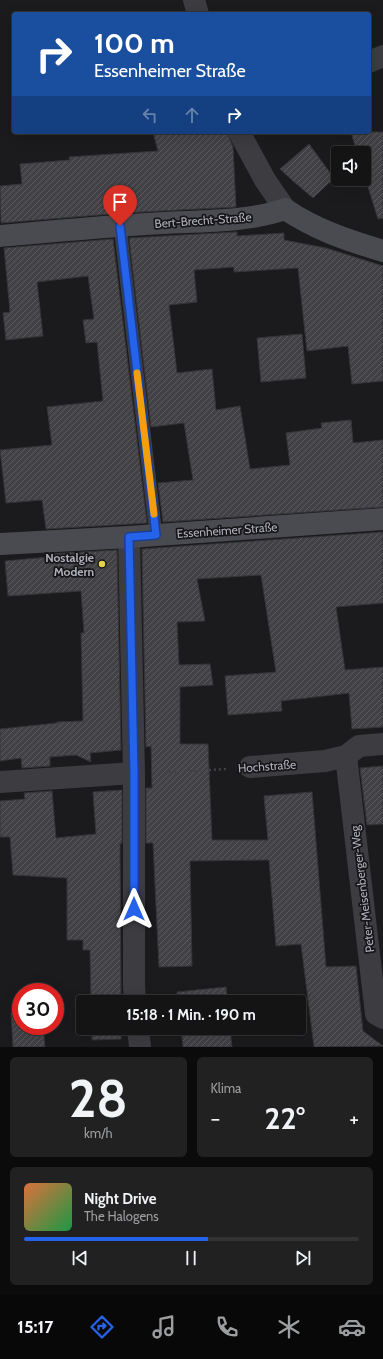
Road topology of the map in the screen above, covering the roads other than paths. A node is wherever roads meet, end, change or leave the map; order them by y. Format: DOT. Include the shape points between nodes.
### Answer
graph roads {
  1 [pos="194,0"];
  2 [pos="197,12"];
  3 [pos="383,56"];
  4 [pos="371,61"];
  5 [pos="240,134"];
  6 [pos="285,208"];
  7 [pos="120,226"];
  8 [pos="0,236"];
  9 [pos="383,251"];
  10 [pos="383,519"];
  11 [pos="156,535"];
  12 [pos="129,537"];
  13 [pos="0,544"];
  14 [pos="383,744"];
  15 [pos="346,756"];
  16 [pos="250,767"];
  17 [pos="143,773"];
  18 [pos="0,782"];
  19 [pos="135,995"];
  20 [pos="383,1018"];
  21 [pos="139,1035"];
  22 [pos="140,1047"];
  1 -- 2 [label="street"];
  3 -- 4 [label="street"];
  5 -- 6 [label="street" via="265,180"];
  6 -- 7 [label="street, Bert-Brecht-Straße" via="271,214 245,218"];
  6 -- 9 [label="street" via="302,221 326,232"];
  7 -- 8 [label="street, Bert-Brecht-Straße"];
  7 -- 11 [label="lane"];
  10 -- 11 [label="street, Essenheimer Straße"];
  11 -- 12 [label="street, Essenheimer Straße"];
  12 -- 13 [label="street, Essenheimer Straße"];
  12 -- 17 [label="street"];
  14 -- 15 [label="street, Hochstraße" via="359,746"];
  15 -- 16 [label="street, Hochstraße" via="325,761"];
  15 -- 20 [label="street, Peter-Meisenberger-Weg" via="376,1014"];
  17 -- 18 [label="street"];
  17 -- 19 [label="street"];
  21 -- 22 [label="street"];
}
